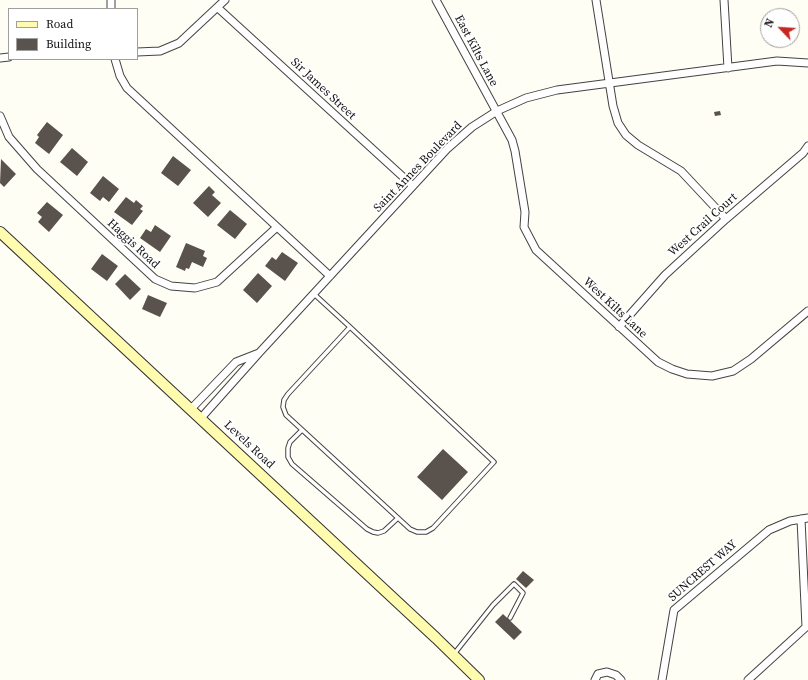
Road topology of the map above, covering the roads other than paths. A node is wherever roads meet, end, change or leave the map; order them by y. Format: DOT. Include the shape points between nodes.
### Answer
graph roads {
  1 [pos="225,0"];
  2 [pos="436,0"];
  3 [pos="596,0"];
  4 [pos="724,0"];
  5 [pos="218,8"];
  6 [pos="138,52"];
  7 [pos="115,60"];
  8 [pos="808,63"];
  9 [pos="728,68"];
  10 [pos="609,83"];
  11 [pos="497,112"];
  12 [pos="0,116"];
  13 [pos="808,146"];
  14 [pos="413,186"];
  15 [pos="726,219"];
  16 [pos="277,227"];
  17 [pos="0,232"];
  18 [pos="330,276"];
  19 [pos="314,294"];
  20 [pos="808,311"];
  21 [pos="350,327"];
  22 [pos="619,327"];
  23 [pos="260,353"];
  24 [pos="191,409"];
  25 [pos="201,418"];
  26 [pos="302,430"];
  27 [pos="398,518"];
  28 [pos="804,519"];
  29 [pos="510,618"];
  30 [pos="454,654"];
  31 [pos="479,680"];
  32 [pos="595,680"];
  33 [pos="621,680"];
  34 [pos="662,680"];
  35 [pos="748,680"];
  1 -- 5 [label="street"];
  2 -- 11 [label="street, East Kilts Lane"];
  3 -- 10 [label="street"];
  4 -- 9 [label="street"];
  5 -- 6 [label="street" via="179,43 160,51"];
  5 -- 14 [label="street, Sir James Street"];
  7 -- 16 [label="street" via="127,88"];
  8 -- 9 [label="street, Saint Annes Boulevard" via="777,61"];
  9 -- 10 [label="street, Saint Annes Boulevard"];
  10 -- 11 [label="street, Saint Annes Boulevard" via="543,93"];
  10 -- 15 [label="street" via="618,122 626,135 681,171"];
  11 -- 14 [label="street, Saint Annes Boulevard" via="484,118 460,137"];
  11 -- 22 [label="street, West Kilts Lane" via="512,140 525,212 524,227 536,250"];
  12 -- 16 [label="street, Haggis Road" via="9,137 37,168 155,279 171,286 195,288 217,282"];
  13 -- 15 [label="street, West Crail Court"];
  14 -- 18 [label="street, Saint Annes Boulevard"];
  15 -- 22 [label="street, West Crail Court" via="664,275"];
  16 -- 18 [label="street"];
  17 -- 24 [label="main road, Levels Road"];
  18 -- 19 [label="street, Saint Annes Boulevard"];
  19 -- 21 [label="lane"];
  19 -- 23 [label="street, Saint Annes Boulevard"];
  20 -- 22 [label="street, West Kilts Lane" via="751,359 733,371 712,376 672,370 658,362"];
  21 -- 26 [label="lane" via="284,400 286,415"];
  21 -- 27 [label="lane" via="494,462 433,528 426,532 417,532"];
  23 -- 24 [label="street, Saint Annes Boulevard" via="236,362"];
  23 -- 25 [label="street, Saint Annes Boulevard"];
  24 -- 25 [label="main road, Levels Road"];
  25 -- 30 [label="main road, Levels Road"];
  26 -- 27 [label="lane"];
  26 -- 27 [label="lane" via="290,442 288,448 288,457 292,464 373,532 384,530"];
  28 -- 34 [label="street, SUNCREST WAY" via="783,523 764,534 674,610"];
  28 -- 35 [label="street" via="806,628"];
  29 -- 30 [label="lane" via="524,593 514,584 493,605"];
  30 -- 31 [label="main road, Levels Road"];
  32 -- 33 [label="street" via="598,674 607,672 616,674"];
}
